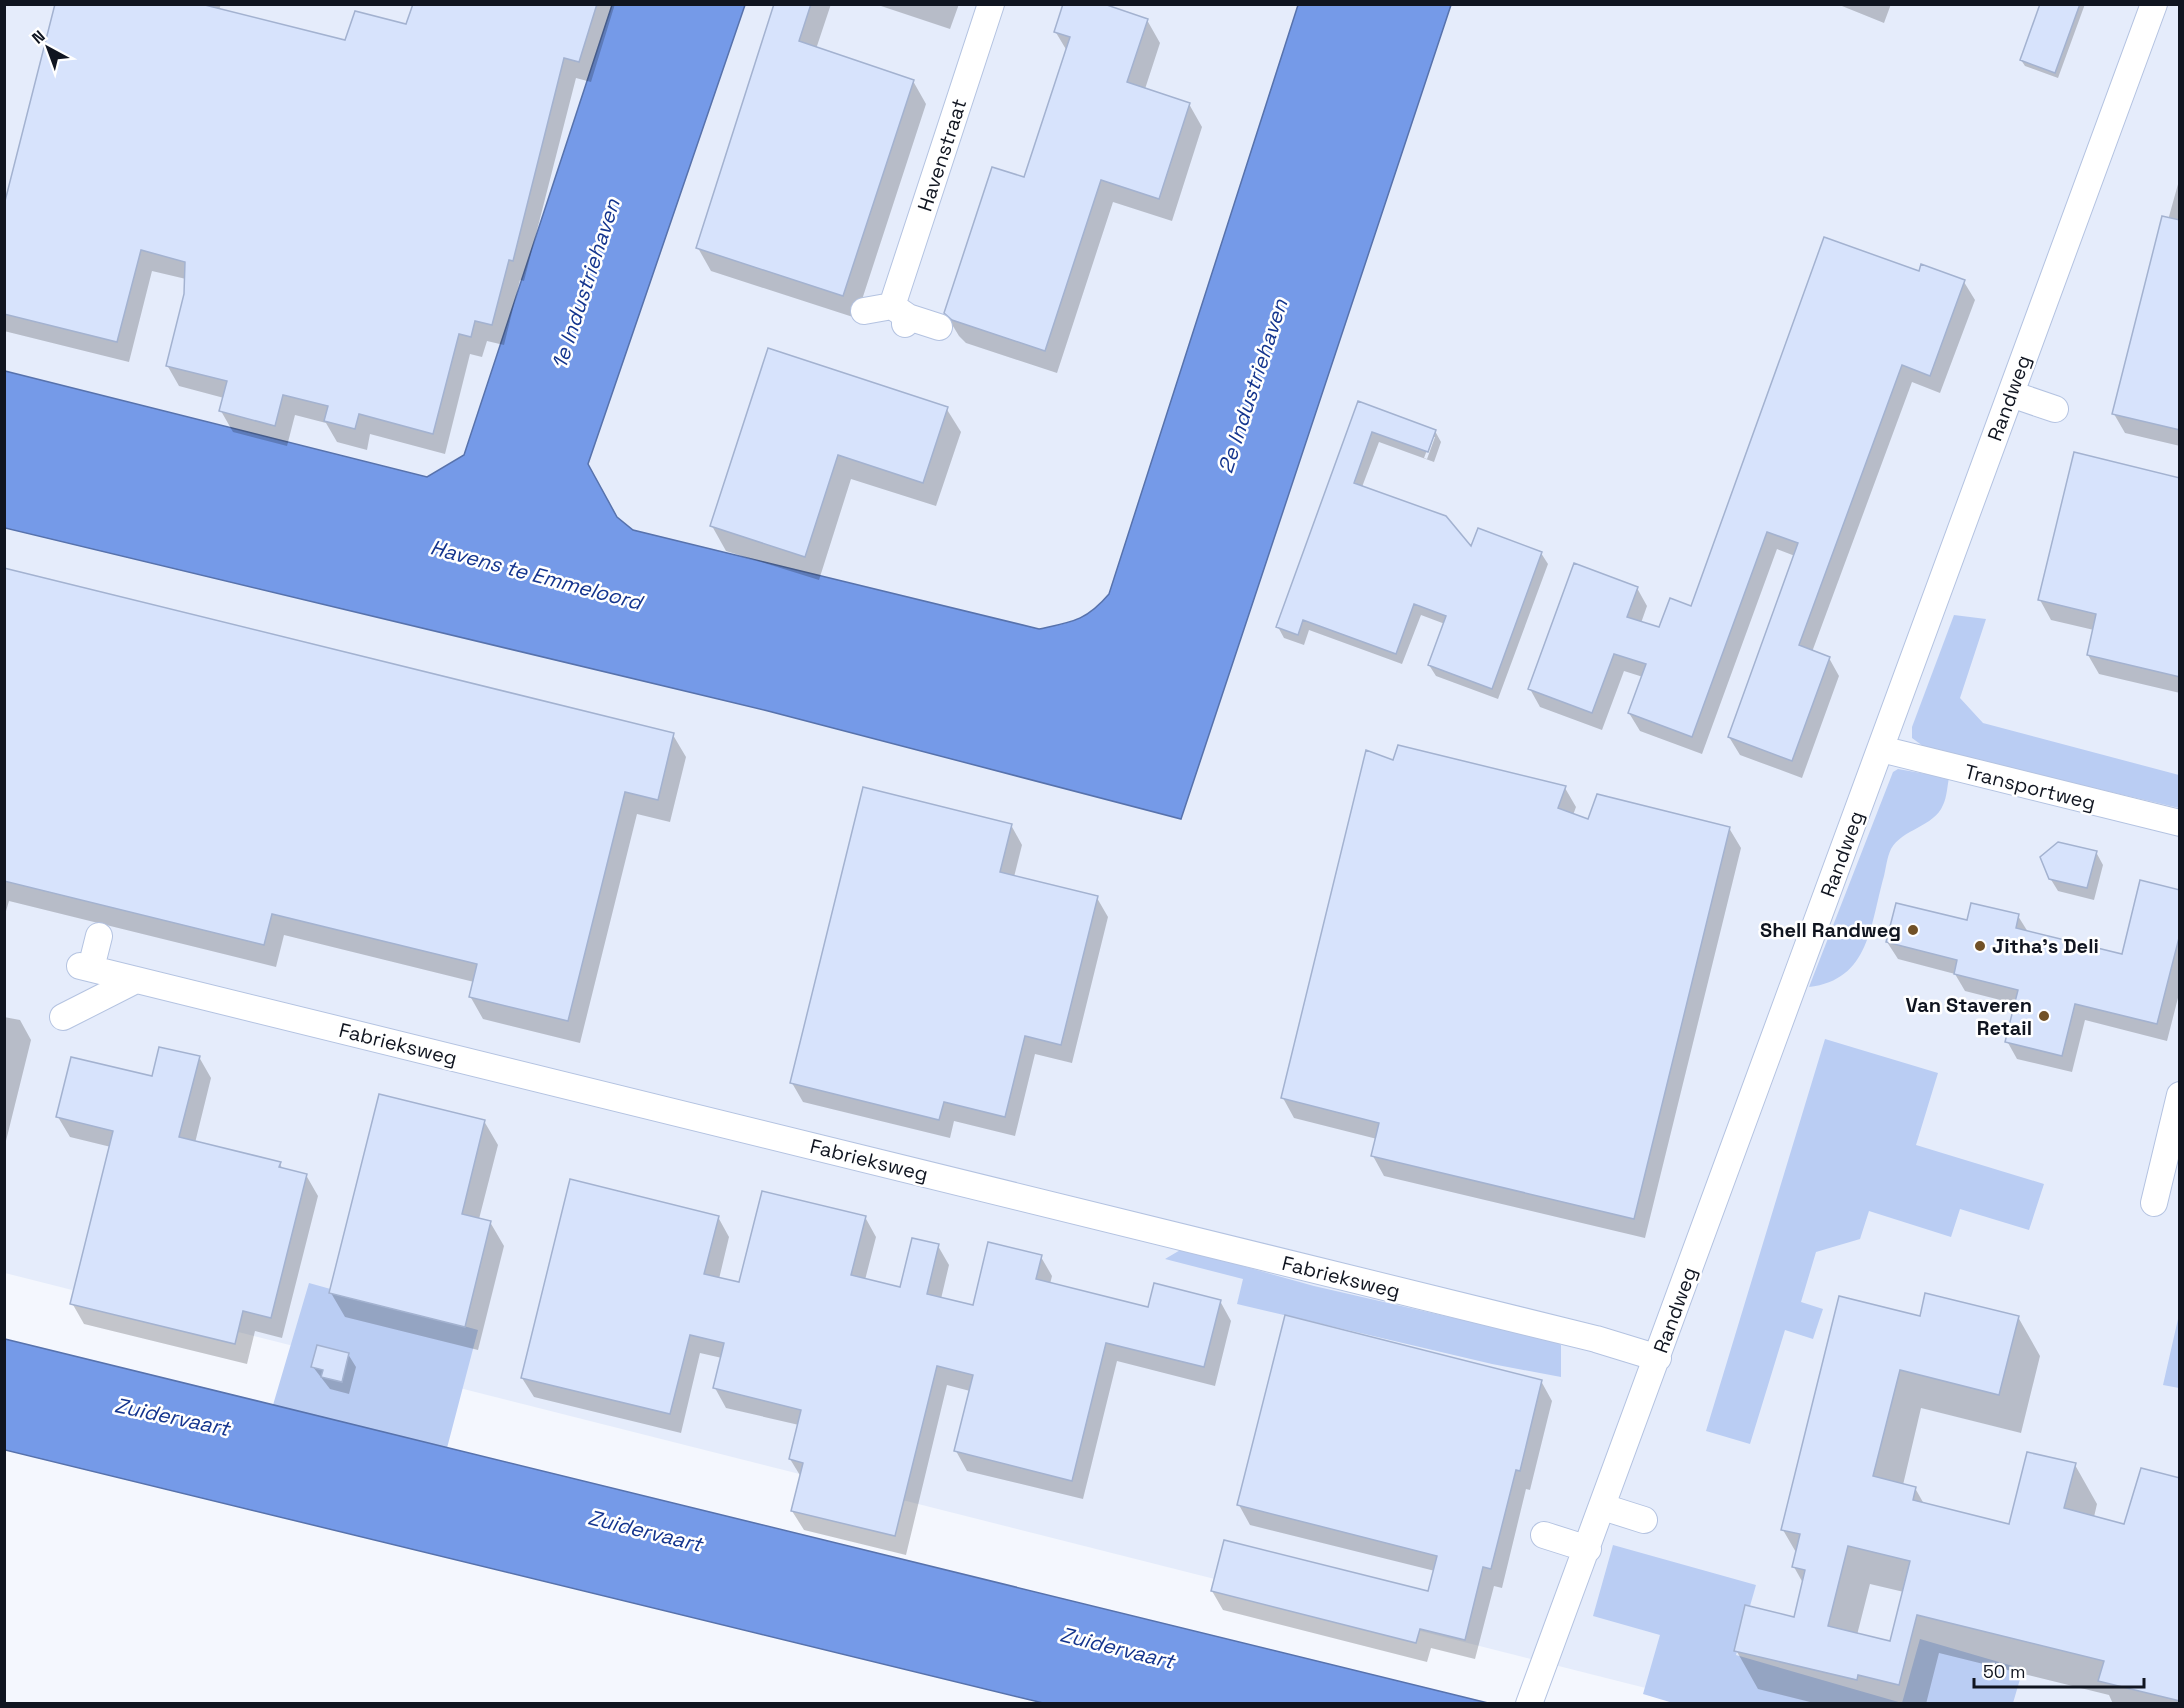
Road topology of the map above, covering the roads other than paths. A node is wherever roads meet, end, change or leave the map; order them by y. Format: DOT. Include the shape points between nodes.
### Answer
graph roads {
  1 [pos="991,4"];
  2 [pos="2154,4"];
  3 [pos="864,311"];
  4 [pos="902,316"];
  5 [pos="939,327"];
  6 [pos="2011,394"];
  7 [pos="2055,409"];
  8 [pos="1881,749"];
  9 [pos="2180,823"];
  10 [pos="99,936"];
  11 [pos="136,980"];
  12 [pos="63,1017"];
  13 [pos="2180,1095"];
  14 [pos="2154,1203"];
  15 [pos="1658,1358"];
  16 [pos="1603,1507"];
  17 [pos="1644,1520"];
  18 [pos="1544,1535"];
  19 [pos="1588,1549"];
  20 [pos="1529,1704"];
  1 -- 4 [label="street, Havenstraat"];
  2 -- 6 [label="street, Randweg"];
  3 -- 4 [label="street"];
  4 -- 5 [label="street"];
  6 -- 7 [label="street"];
  6 -- 8 [label="street, Randweg"];
  8 -- 9 [label="street, Transportweg"];
  8 -- 15 [label="street, Randweg"];
  10 -- 11 [label="street, Fabrieksweg" via="86,967"];
  11 -- 12 [label="street"];
  11 -- 15 [label="street, Fabrieksweg" via="752,1120"];
  13 -- 14 [label="street"];
  15 -- 16 [label="street, Randweg"];
  16 -- 17 [label="street"];
  16 -- 19 [label="street, Randweg"];
  18 -- 19 [label="street"];
  19 -- 20 [label="street, Randweg"];
}
